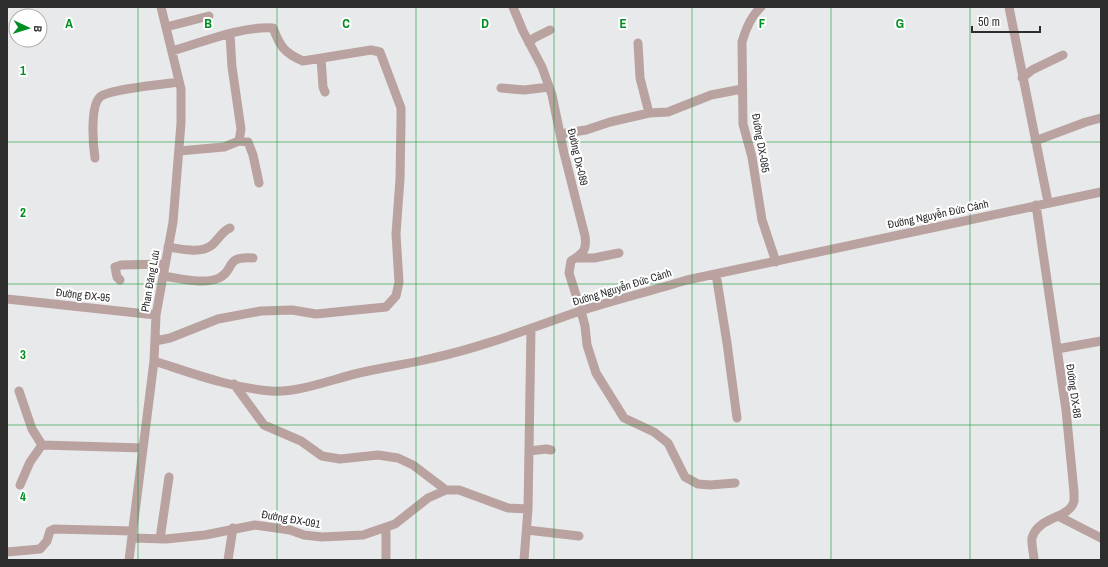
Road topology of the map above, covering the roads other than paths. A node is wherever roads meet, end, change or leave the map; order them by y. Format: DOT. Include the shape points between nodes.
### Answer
graph roads {
  1 [pos="161,7"];
  2 [pos="513,7"];
  3 [pos="761,7"];
  4 [pos="1009,7"];
  5 [pos="209,16"];
  6 [pos="166,27"];
  7 [pos="550,30"];
  8 [pos="230,34"];
  9 [pos="529,43"];
  10 [pos="638,43"];
  11 [pos="172,51"];
  12 [pos="1063,55"];
  13 [pos="321,58"];
  14 [pos="1022,78"];
  15 [pos="179,82"];
  16 [pos="549,87"];
  17 [pos="501,88"];
  18 [pos="742,89"];
  19 [pos="325,92"];
  20 [pos="649,112"];
  21 [pos="1101,118"];
  22 [pos="560,135"];
  23 [pos="239,141"];
  24 [pos="1035,141"];
  25 [pos="179,152"];
  26 [pos="95,158"];
  27 [pos="259,183"];
  28 [pos="1101,192"];
  29 [pos="1048,202"];
  30 [pos="1036,205"];
  31 [pos="230,228"];
  32 [pos="168,247"];
  33 [pos="619,253"];
  34 [pos="253,258"];
  35 [pos="576,258"];
  36 [pos="776,262"];
  37 [pos="165,264"];
  38 [pos="716,274"];
  39 [pos="163,276"];
  40 [pos="120,280"];
  41 [pos="7,299"];
  42 [pos="581,311"];
  43 [pos="156,315"];
  44 [pos="531,329"];
  45 [pos="155,341"];
  46 [pos="1101,341"];
  47 [pos="1057,349"];
  48 [pos="154,361"];
  49 [pos="234,384"];
  50 [pos="18,391"];
  51 [pos="737,418"];
  52 [pos="42,445"];
  53 [pos="143,448"];
  54 [pos="551,450"];
  55 [pos="529,451"];
  56 [pos="169,477"];
  57 [pos="735,483"];
  58 [pos="20,485"];
  59 [pos="446,490"];
  60 [pos="528,509"];
  61 [pos="1058,516"];
  62 [pos="386,527"];
  63 [pos="233,528"];
  64 [pos="527,530"];
  65 [pos="132,534"];
  66 [pos="579,536"];
  67 [pos="1101,538"];
  68 [pos="160,539"];
  69 [pos="7,552"];
  70 [pos="129,560"];
  71 [pos="228,560"];
  72 [pos="386,560"];
  73 [pos="524,560"];
  74 [pos="1034,560"];
  1 -- 6 [label="street, Phan Đăng Lưu"];
  2 -- 9 [label="street, Đường Dx-089"];
  3 -- 18 [label="street, Đường DX-085" via="750,20 742,42"];
  4 -- 14 [label="street"];
  5 -- 6 [label="street"];
  6 -- 11 [label="street, Phan Đăng Lưu"];
  7 -- 9 [label="street"];
  8 -- 11 [label="street"];
  8 -- 13 [label="street" via="242,30 272,28 285,52 293,57 303,61"];
  8 -- 23 [label="street" via="241,129"];
  9 -- 16 [label="street, Đường Dx-089"];
  10 -- 20 [label="street" via="640,78"];
  11 -- 15 [label="street, Phan Đăng Lưu"];
  12 -- 14 [label="street" via="1032,70"];
  13 -- 19 [label="street" via="322,87"];
  13 -- 45 [label="street" via="371,50 380,52 401,108 396,234 399,282 396,296 386,308 316,314 292,310 261,311 218,319 170,338"];
  14 -- 24 [label="street"];
  15 -- 25 [label="street, Phan Đăng Lưu"];
  15 -- 26 [label="street" via="117,91 101,97 96,105 94,119"];
  16 -- 17 [label="street" via="524,90"];
  16 -- 22 [label="street, Đường Dx-089"];
  18 -- 20 [label="street" via="711,96 668,112"];
  18 -- 36 [label="street, Đường DX-085" via="743,124 752,157 762,220"];
  20 -- 22 [label="street"];
  21 -- 24 [label="street"];
  22 -- 35 [label="street, Đường Dx-089" via="586,246"];
  23 -- 25 [label="street" via="224,147"];
  23 -- 27 [label="street" via="248,142"];
  24 -- 29 [label="street"];
  25 -- 32 [label="street, Phan Đăng Lưu" via="173,222"];
  28 -- 29 [label="street, Đường Nguyễn Đức Cảnh"];
  29 -- 30 [label="street, Đường Nguyễn Đức Cảnh"];
  30 -- 36 [label="street, Đường Nguyễn Đức Cảnh"];
  30 -- 47 [label="street, Đường DX-88"];
  31 -- 32 [label="street" via="211,246 199,250"];
  32 -- 37 [label="street, Phan Đăng Lưu"];
  33 -- 35 [label="street" via="594,258"];
  34 -- 39 [label="street" via="237,258 226,273 204,281"];
  35 -- 42 [label="street, Đường Dx-089" via="571,261 569,273"];
  36 -- 38 [label="street, Đường Nguyễn Đức Cảnh"];
  37 -- 39 [label="street, Phan Đăng Lưu"];
  37 -- 40 [label="street" via="115,267"];
  38 -- 42 [label="street, Đường Nguyễn Đức Cảnh"];
  38 -- 51 [label="street"];
  39 -- 43 [label="street, Phan Đăng Lưu"];
  41 -- 43 [label="street, Đường ĐX-95"];
  42 -- 44 [label="street, Đường Nguyễn Đức Cảnh"];
  42 -- 57 [label="street, Đường Dx-089" via="587,345 596,373 624,418 654,432 668,443 685,477 698,484"];
  43 -- 45 [label="street, Phan Đăng Lưu"];
  44 -- 49 [label="street, Đường Nguyễn Đức Cảnh" via="433,358 360,372 293,390 272,391"];
  44 -- 55 [label="street"];
  45 -- 48 [label="street, Phan Đăng Lưu"];
  46 -- 47 [label="street"];
  47 -- 61 [label="street, Đường DX-88" via="1074,492 1071,507"];
  48 -- 49 [label="street, Đường Nguyễn Đức Cảnh" via="212,380"];
  48 -- 53 [label="street, Phan Đăng Lưu"];
  49 -- 59 [label="street" via="264,425 301,441 322,456 340,460 378,454 398,458 413,465"];
  50 -- 52 [label="street" via="32,429"];
  52 -- 53 [label="street"];
  52 -- 58 [label="street" via="30,462"];
  53 -- 65 [label="street, Phan Đăng Lưu"];
  54 -- 55 [label="street"];
  55 -- 60 [label="street"];
  56 -- 68 [label="street"];
  59 -- 60 [label="street" via="459,490 508,508"];
  59 -- 62 [label="street, Đường ĐX-091" via="428,498 395,524"];
  60 -- 64 [label="street"];
  61 -- 67 [label="street"];
  61 -- 74 [label="street, Đường DX-88" via="1037,529 1032,539"];
  62 -- 63 [label="street, Đường ĐX-091" via="363,535 322,537 255,525"];
  62 -- 72 [label="street"];
  63 -- 68 [label="street, Đường ĐX-091" via="205,535"];
  63 -- 71 [label="street"];
  64 -- 66 [label="street"];
  64 -- 73 [label="street"];
  65 -- 68 [label="street, Đường ĐX-091"];
  65 -- 69 [label="street, Đường ĐX-091" via="54,529 50,531 47,541 40,548"];
  65 -- 70 [label="street, Phan Đăng Lưu"];
}
